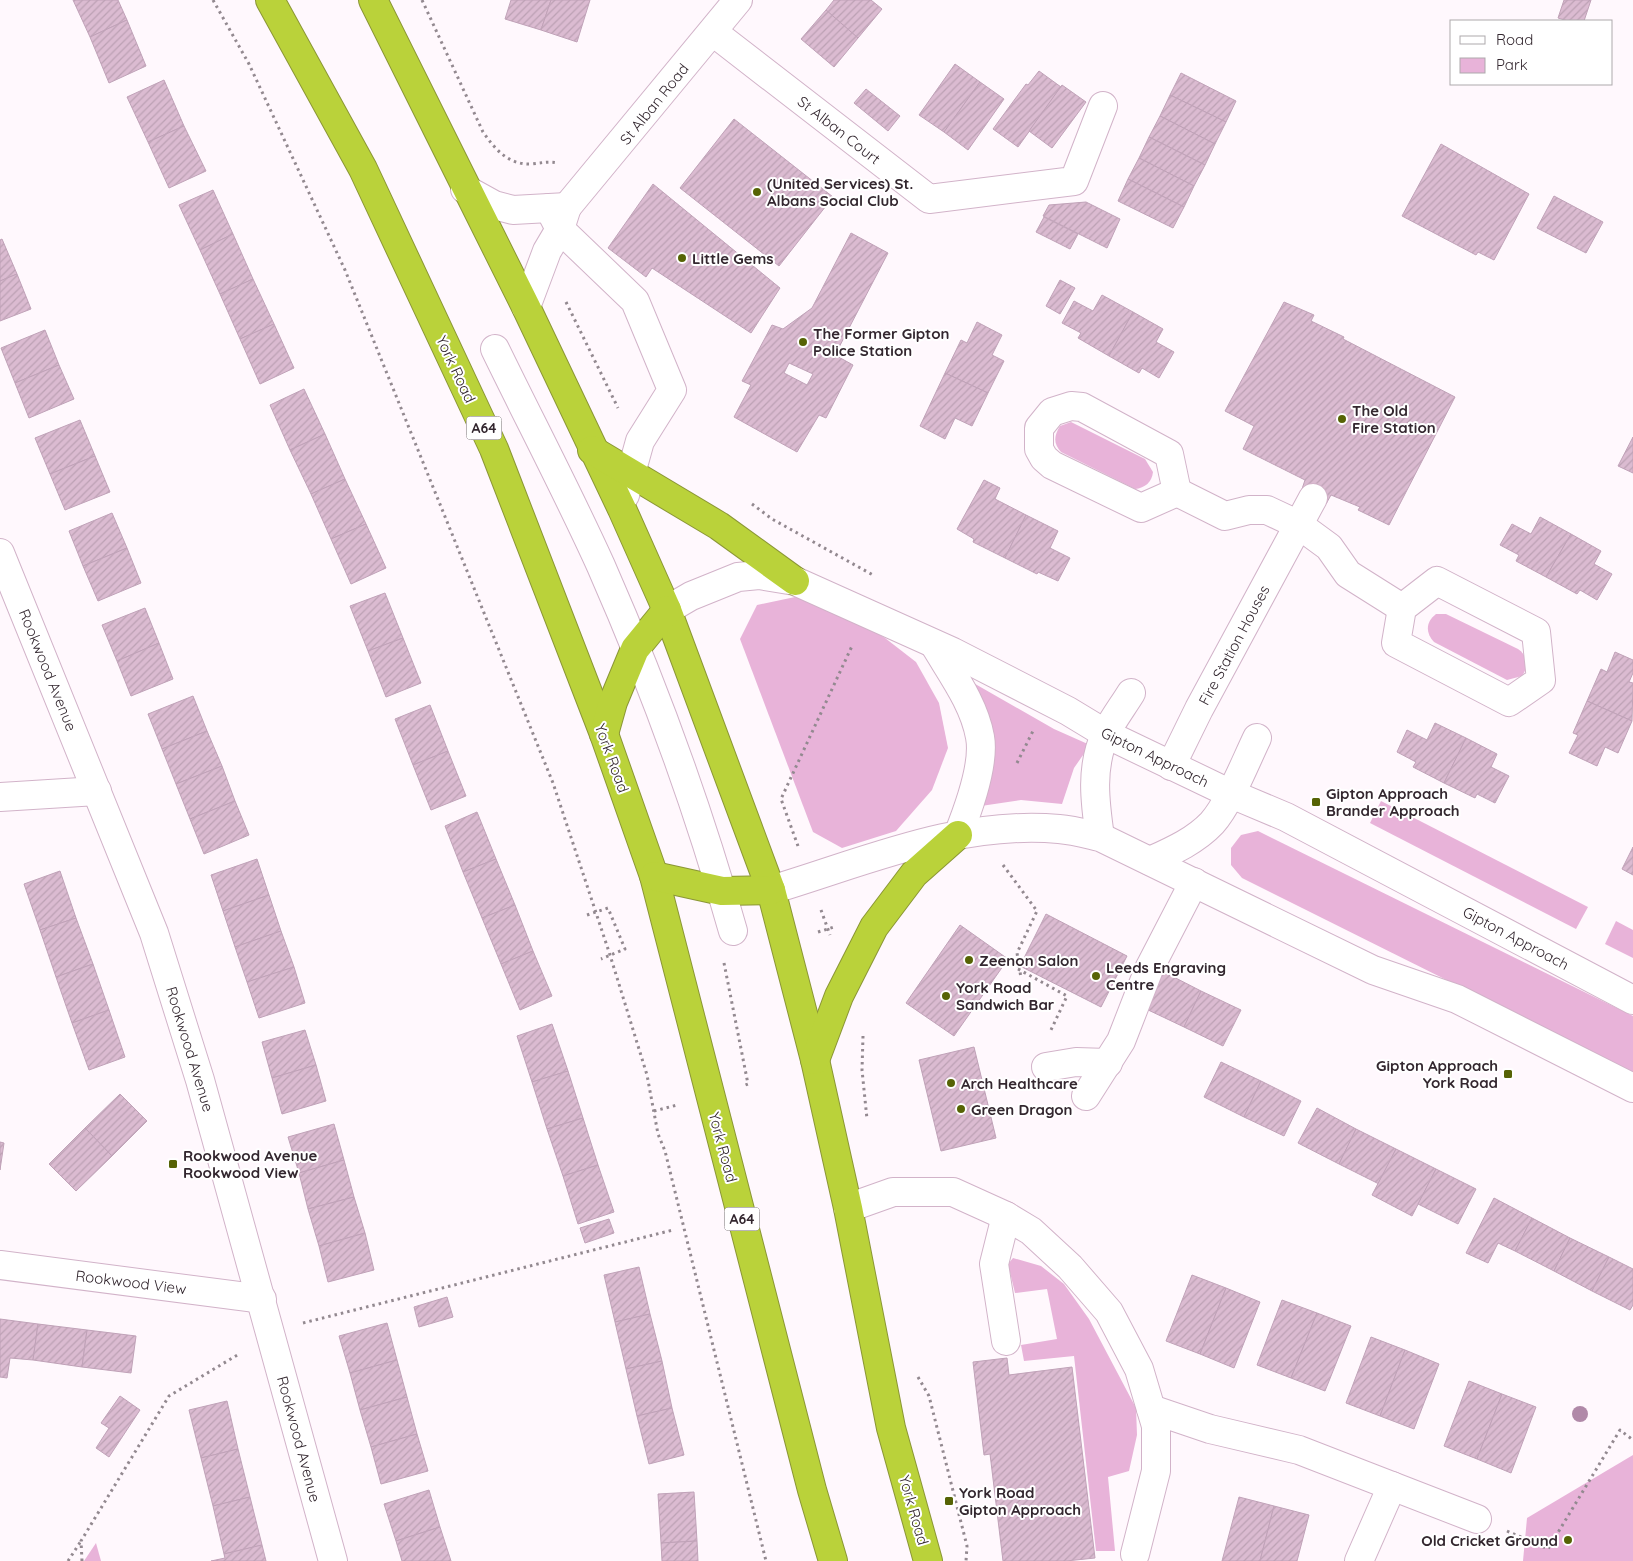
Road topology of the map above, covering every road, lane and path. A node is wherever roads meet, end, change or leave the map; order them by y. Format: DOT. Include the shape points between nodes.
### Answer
graph roads {
  1 [pos="213,0"];
  2 [pos="270,0"];
  3 [pos="373,0"];
  4 [pos="738,0"];
  5 [pos="713,32"];
  6 [pos="1103,106"];
  7 [pos="465,189"];
  8 [pos="559,214"];
  9 [pos="526,307"];
  10 [pos="495,349"];
  11 [pos="592,450"];
  12 [pos="630,473"];
  13 [pos="1177,492"];
  14 [pos="1313,498"];
  15 [pos="622,509"];
  16 [pos="761,509"];
  17 [pos="1299,525"];
  18 [pos="0,553"];
  19 [pos="880,580"];
  20 [pos="795,581"];
  21 [pos="1402,608"];
  22 [pos="667,610"];
  23 [pos="934,644"];
  24 [pos="635,649"];
  25 [pos="1131,693"];
  26 [pos="1036,726"];
  27 [pos="604,734"];
  28 [pos="1106,734"];
  29 [pos="1258,738"];
  30 [pos="1016,765"];
  31 [pos="1171,766"];
  32 [pos="97,791"];
  33 [pos="1229,793"];
  34 [pos="0,797"];
  35 [pos="958,835"];
  36 [pos="1100,837"];
  37 [pos="1150,861"];
  38 [pos="1001,863"];
  39 [pos="654,876"];
  40 [pos="1194,882"];
  41 [pos="771,890"];
  42 [pos="722,891"];
  43 [pos="594,912"];
  44 [pos="587,915"];
  45 [pos="839,924"];
  46 [pos="786,942"];
  47 [pos="728,943"];
  48 [pos="610,955"];
  49 [pos="601,959"];
  50 [pos="1018,968"];
  51 [pos="1021,978"];
  52 [pos="1633,1000"];
  53 [pos="815,1060"];
  54 [pos="1108,1064"];
  55 [pos="1059,1065"];
  56 [pos="1633,1088"];
  57 [pos="710,1095"];
  58 [pos="1086,1096"];
  59 [pos="654,1111"];
  60 [pos="848,1208"];
  61 [pos="1006,1216"];
  62 [pos="673,1230"];
  63 [pos="0,1265"];
  64 [pos="262,1299"];
  65 [pos="271,1335"];
  66 [pos="1006,1341"];
  67 [pos="930,1396"];
  68 [pos="1151,1409"];
  69 [pos="1633,1440"];
  70 [pos="1392,1486"];
  71 [pos="1477,1519"];
  72 [pos="81,1540"];
  73 [pos="1135,1554"];
  74 [pos="68,1561"];
  75 [pos="82,1561"];
  76 [pos="333,1561"];
  77 [pos="766,1561"];
  78 [pos="833,1561"];
  79 [pos="928,1561"];
  80 [pos="966,1561"];
  81 [pos="1359,1561"];
  1 -- 43 [label="path" via="249,64 345,270 553,784"];
  2 -- 27 [label="highway, York Road / A64" via="362,169 494,449"];
  3 -- 7 [label="highway, York Road"];
  4 -- 5 [label="street, St Alban Road"];
  5 -- 6 [label="street, St Alban Court" via="929,199 1074,181"];
  5 -- 8 [label="street, St Alban Road"];
  7 -- 8 [label="street" via="494,205"];
  7 -- 9 [label="highway, York Road"];
  8 -- 9 [label="street, St Alban Road"];
  8 -- 12 [label="street" via="636,301 672,390 640,441"];
  9 -- 11 [label="highway, York Road"];
  10 -- 24 [label="street" via="600,566"];
  11 -- 12 [label="highway"];
  11 -- 15 [label="highway, York Road"];
  12 -- 15 [label="street"];
  12 -- 20 [label="highway" via="719,526"];
  13 -- 13 [label="street" via="1169,454 1082,407 1061,407 1044,419 1039,449 1052,465 1141,508"];
  13 -- 17 [label="street" via="1225,516 1266,510"];
  14 -- 17 [label="street, Fire Station Houses"];
  15 -- 22 [label="highway, York Road"];
  16 -- 19 [label="path" via="772,519"];
  17 -- 21 [label="street" via="1329,547 1348,574"];
  17 -- 31 [label="street, Fire Station Houses"];
  18 -- 32 [label="street, Rookwood Avenue"];
  20 -- 22 [label="street, Gipton Approach" via="759,575 738,577 691,596"];
  20 -- 23 [label="street, Gipton Approach"];
  21 -- 21 [label="street" via="1437,581 1536,632 1541,680 1509,702 1396,643"];
  22 -- 24 [label="highway"];
  22 -- 41 [label="highway, York Road"];
  23 -- 28 [label="street, Gipton Approach" via="1068,711"];
  23 -- 35 [label="street" via="970,706 980,738 977,776"];
  24 -- 27 [label="highway" via="613,702"];
  24 -- 42 [label="street" via="697,809"];
  25 -- 28 [label="street"];
  26 -- 30 [label="path"];
  27 -- 39 [label="highway, York Road / A64"];
  28 -- 31 [label="street, Gipton Approach"];
  28 -- 36 [label="street" via="1096,765 1095,802"];
  29 -- 33 [label="street"];
  31 -- 33 [label="street, Gipton Approach"];
  32 -- 34 [label="street"];
  32 -- 64 [label="street, Rookwood Avenue" via="154,933 200,1080"];
  33 -- 37 [label="street" via="1212,823 1178,848"];
  33 -- 52 [label="street, Gipton Approach" via="1286,817"];
  35 -- 36 [label="street" via="1029,828 1060,829"];
  35 -- 41 [label="street" via="916,843"];
  35 -- 53 [label="highway" via="914,874 874,927 839,996"];
  36 -- 37 [label="street"];
  37 -- 40 [label="street"];
  38 -- 50 [label="path" via="1037,911 1017,953"];
  39 -- 42 [label="highway"];
  39 -- 57 [label="highway, York Road / A64"];
  40 -- 54 [label="street" via="1149,969 1124,1034"];
  40 -- 56 [label="street" via="1373,970 1457,999"];
  41 -- 42 [label="highway"];
  41 -- 46 [label="highway, York Road"];
  42 -- 47 [label="street"];
  43 -- 44 [label="path"];
  43 -- 48 [label="path"];
  43 -- 48 [label="path" via="608,908 624,949"];
  45 -- 46 [label="path"];
  46 -- 53 [label="highway, York Road"];
  47 -- 57 [label="path" via="748,1084"];
  48 -- 49 [label="path"];
  48 -- 59 [label="path" via="647,1075"];
  50 -- 51 [label="path"];
  50 -- 55 [label="path" via="1067,996 1046,1039 1064,1048"];
  53 -- 60 [label="highway, York Road"];
  54 -- 55 [label="street"];
  54 -- 58 [label="street"];
  57 -- 59 [label="path"];
  57 -- 78 [label="highway, York Road / A64"];
  59 -- 77 [label="path"];
  60 -- 61 [label="street" via="893,1192 953,1192"];
  60 -- 79 [label="highway, York Road" via="891,1428"];
  61 -- 66 [label="street" via="994,1264"];
  61 -- 68 [label="street" via="1031,1231 1070,1267 1109,1312 1139,1369"];
  62 -- 65 [label="path" via="311,1320"];
  63 -- 64 [label="street, Rookwood View"];
  64 -- 65 [label="street, Rookwood Avenue"];
  65 -- 72 [label="path" via="169,1396"];
  65 -- 76 [label="street, Rookwood Avenue"];
  67 -- 80 [label="path" via="967,1546"];
  68 -- 70 [label="street" via="1210,1428 1299,1450"];
  68 -- 73 [label="street" via="1156,1426 1156,1471"];
  69 -- 71 [label="path" via="1620,1430 1548,1549"];
  70 -- 71 [label="street"];
  70 -- 81 [label="street"];
  72 -- 74 [label="path"];
  72 -- 75 [label="path"];
}
